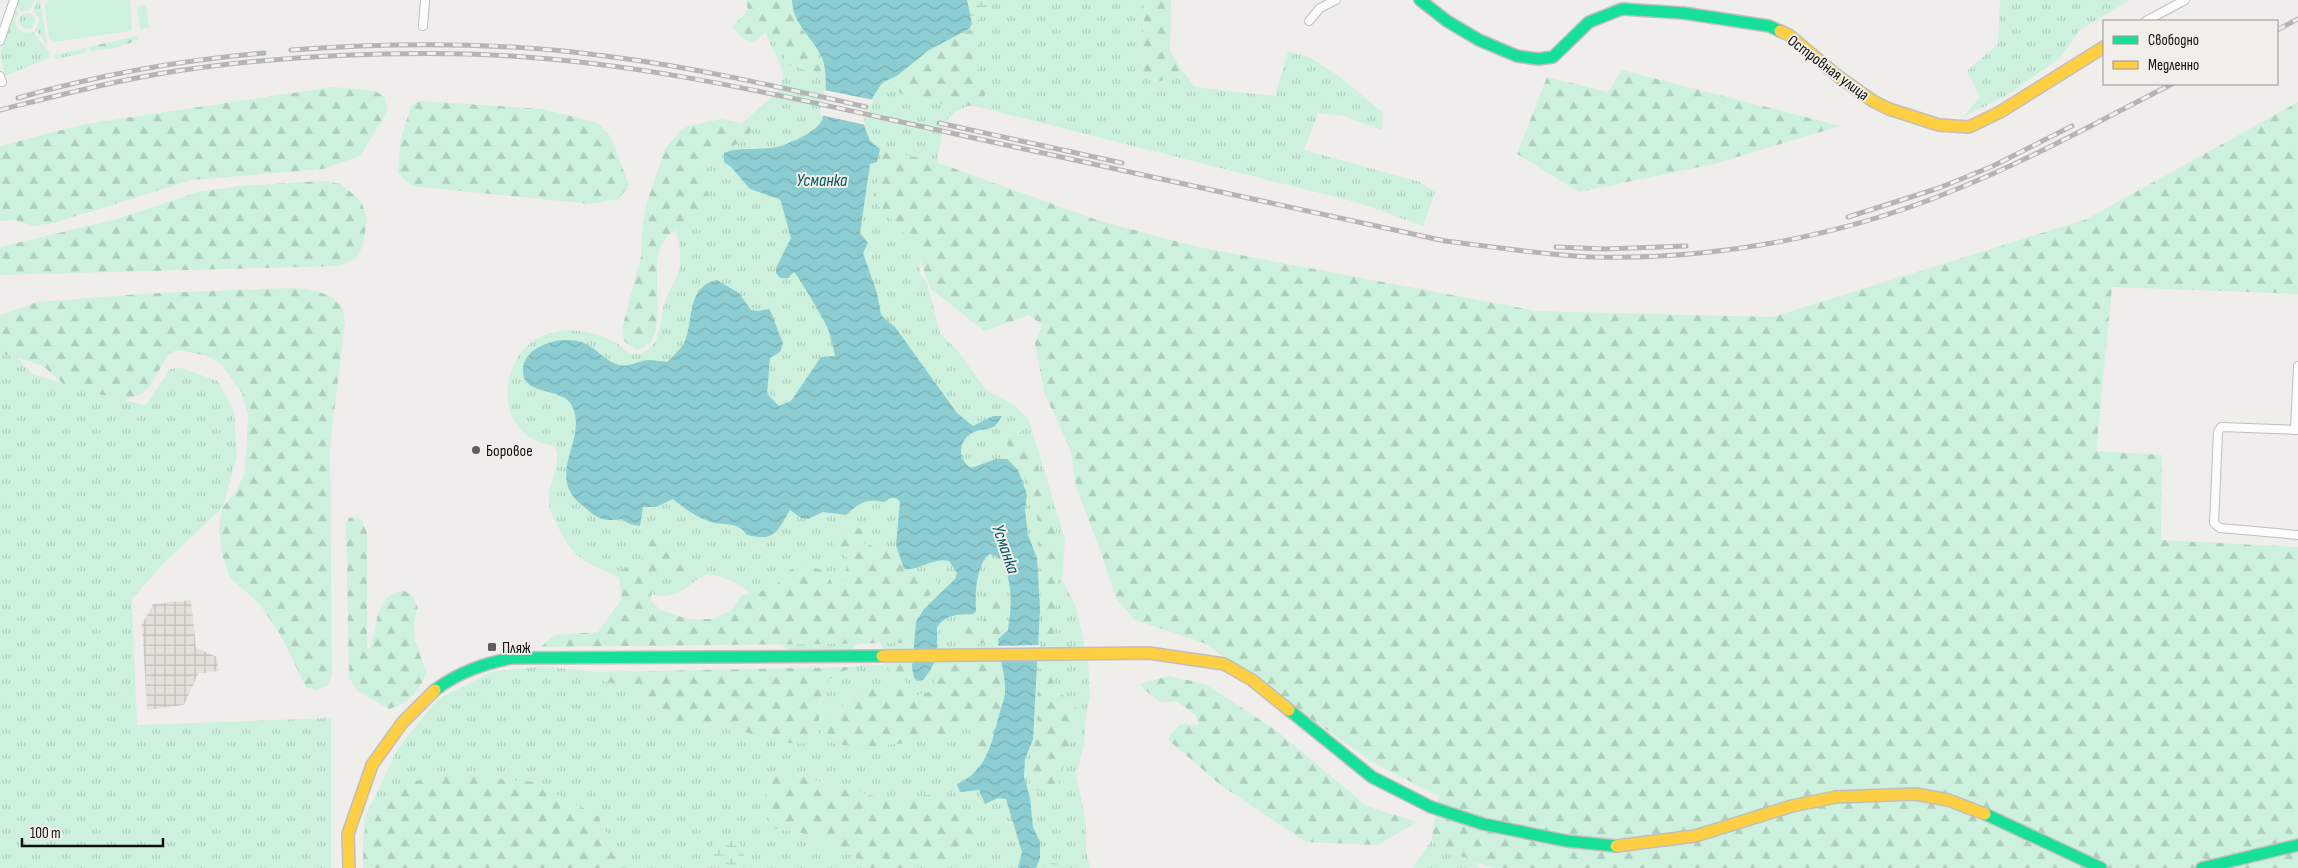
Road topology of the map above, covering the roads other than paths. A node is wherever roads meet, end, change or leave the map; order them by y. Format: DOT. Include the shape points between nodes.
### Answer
graph roads {
  1 [pos="14,0"];
  2 [pos="425,0"];
  3 [pos="1336,0"];
  4 [pos="1420,0"];
  5 [pos="2185,0"];
  6 [pos="2148,20"];
  7 [pos="1309,21"];
  8 [pos="423,26"];
  9 [pos="0,41"];
  10 [pos="2103,48"];
  11 [pos="2298,366"];
  12 [pos="2297,430"];
  13 [pos="2298,535"];
  14 [pos="2298,845"];
  15 [pos="348,868"];
  16 [pos="2101,868"];
  17 [pos="2202,868"];
  1 -- 9 [label="street"];
  2 -- 8 [label="street"];
  3 -- 7 [label="street" via="1320,8"];
  4 -- 10 [label="street, Островная улица" via="1479,40 1517,56 1538,59 1554,56 1589,22 1622,9 1683,13 1769,26 1789,35 1873,101 1939,125 1969,127 2000,112"];
  5 -- 6 [label="street"];
  11 -- 12 [label="street"];
  12 -- 13 [label="street" via="2221,427 2218,432 2214,523 2220,528"];
  14 -- 17 [label="street"];
  15 -- 16 [label="street" via="348,834 372,765 402,723 431,693 451,678 479,665 512,658 1072,652 1149,652 1224,664 1252,680 1372,777 1432,807 1483,824 1567,841 1608,846 1634,845 1695,836 1792,806 1836,797 1916,794 1948,800 1987,815"];
}
